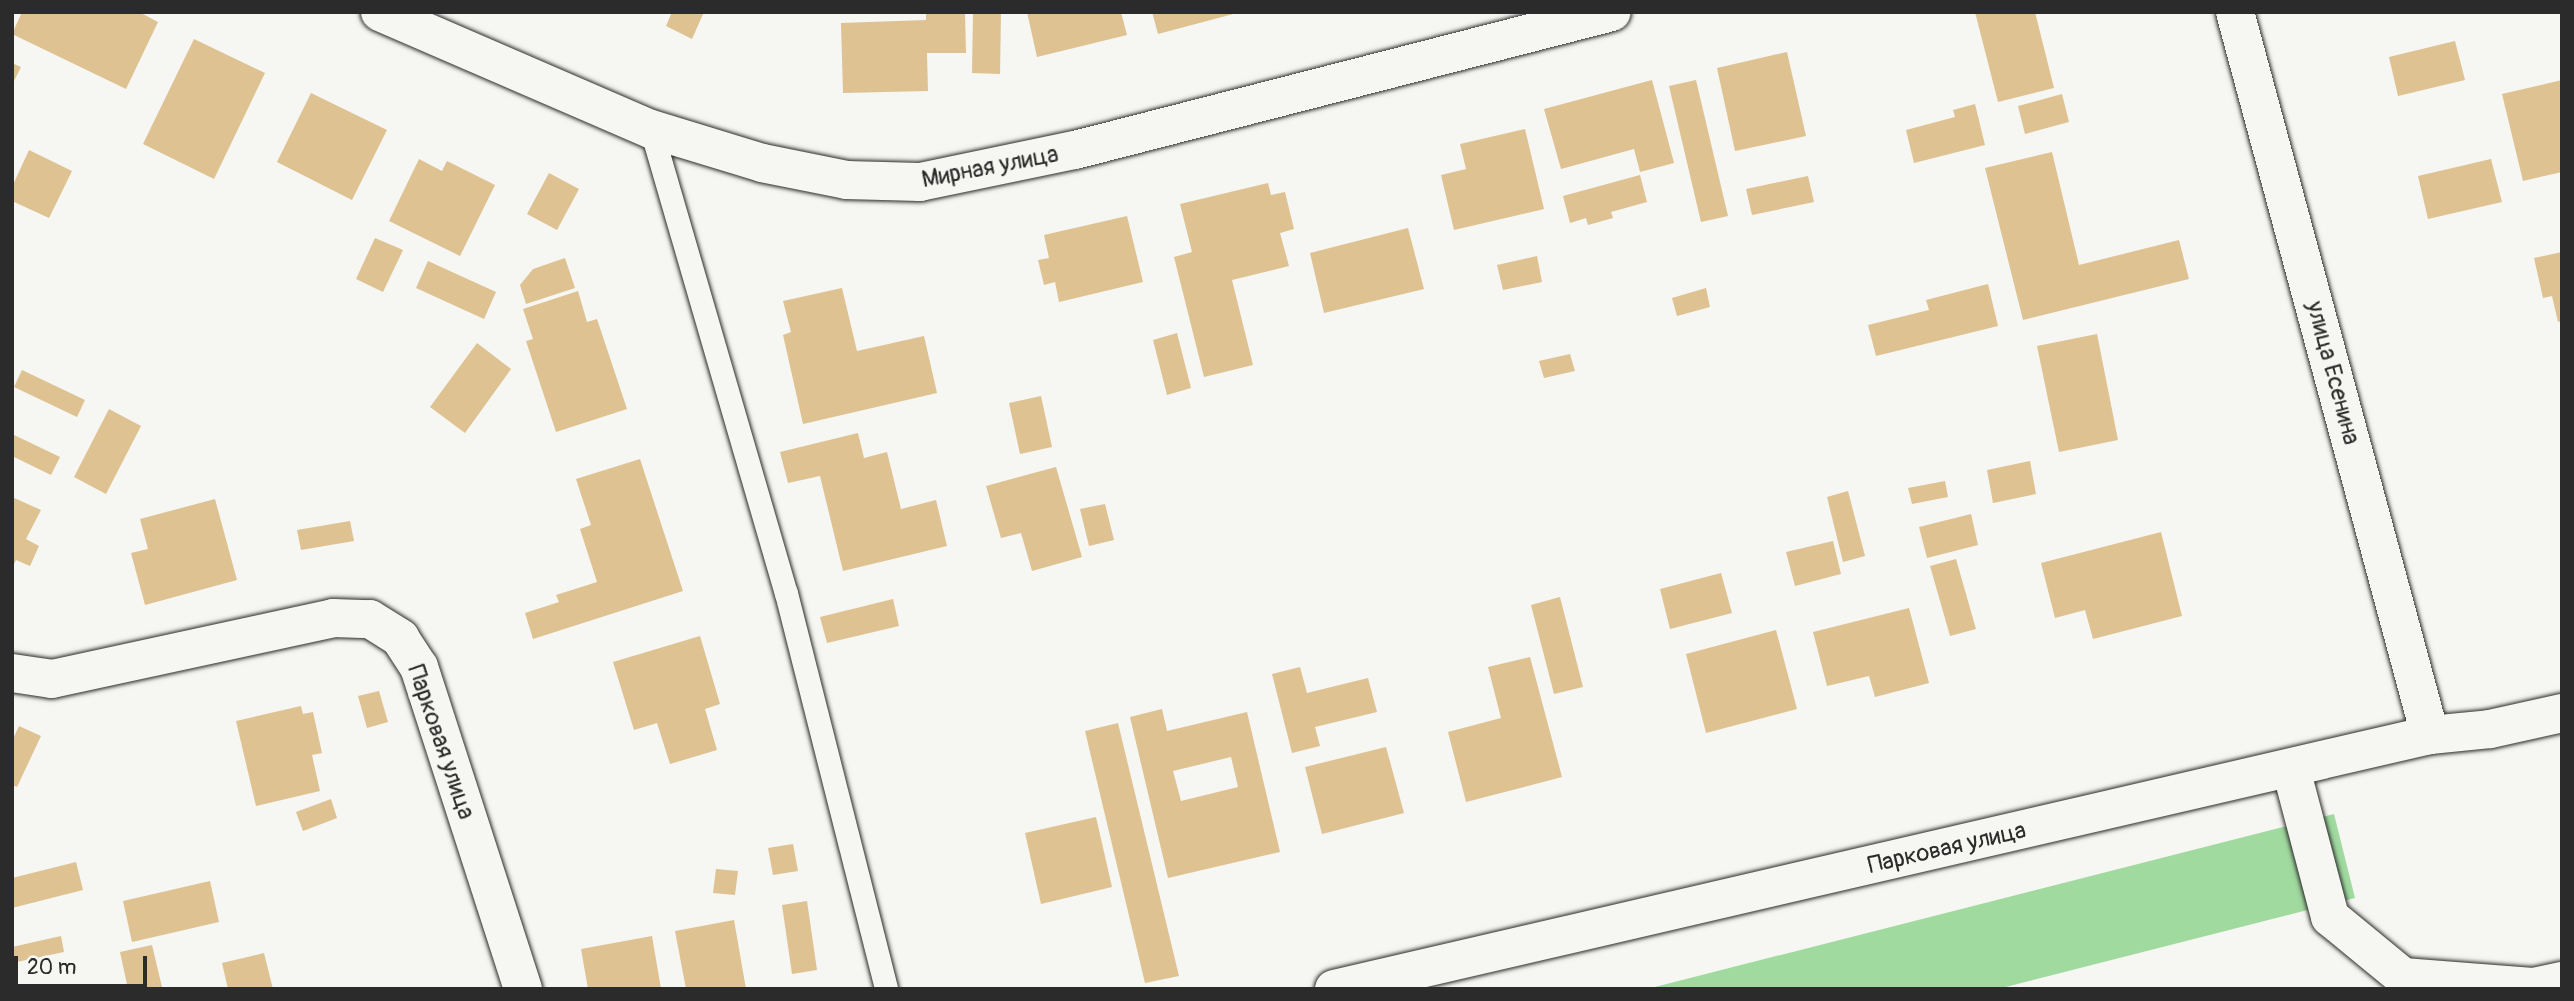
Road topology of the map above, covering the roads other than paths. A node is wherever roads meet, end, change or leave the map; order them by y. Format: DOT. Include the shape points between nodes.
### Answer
graph roads {
  1 [pos="380,12"];
  2 [pos="1612,12"];
  3 [pos="2235,12"];
  4 [pos="651,129"];
  5 [pos="12,673"];
  6 [pos="2562,713"];
  7 [pos="2430,735"];
  8 [pos="2291,769"];
  9 [pos="2562,981"];
  10 [pos="523,989"];
  11 [pos="886,989"];
  12 [pos="1334,989"];
  1 -- 4 [label="street, Мирная улица"];
  2 -- 4 [label="street, Мирная улица" via="1035,160 919,183 846,180 762,163"];
  3 -- 7 [label="street, улица Есенина"];
  4 -- 11 [label="lane" via="786,593"];
  5 -- 10 [label="street, Парковая улица" via="52,679 333,618 370,619 400,638 419,667"];
  6 -- 7 [label="street, Парковая улица" via="2490,729"];
  7 -- 8 [label="street, Парковая улица"];
  8 -- 9 [label="street" via="2330,917 2403,977 2533,987"];
  8 -- 12 [label="street, Парковая улица"];
}
